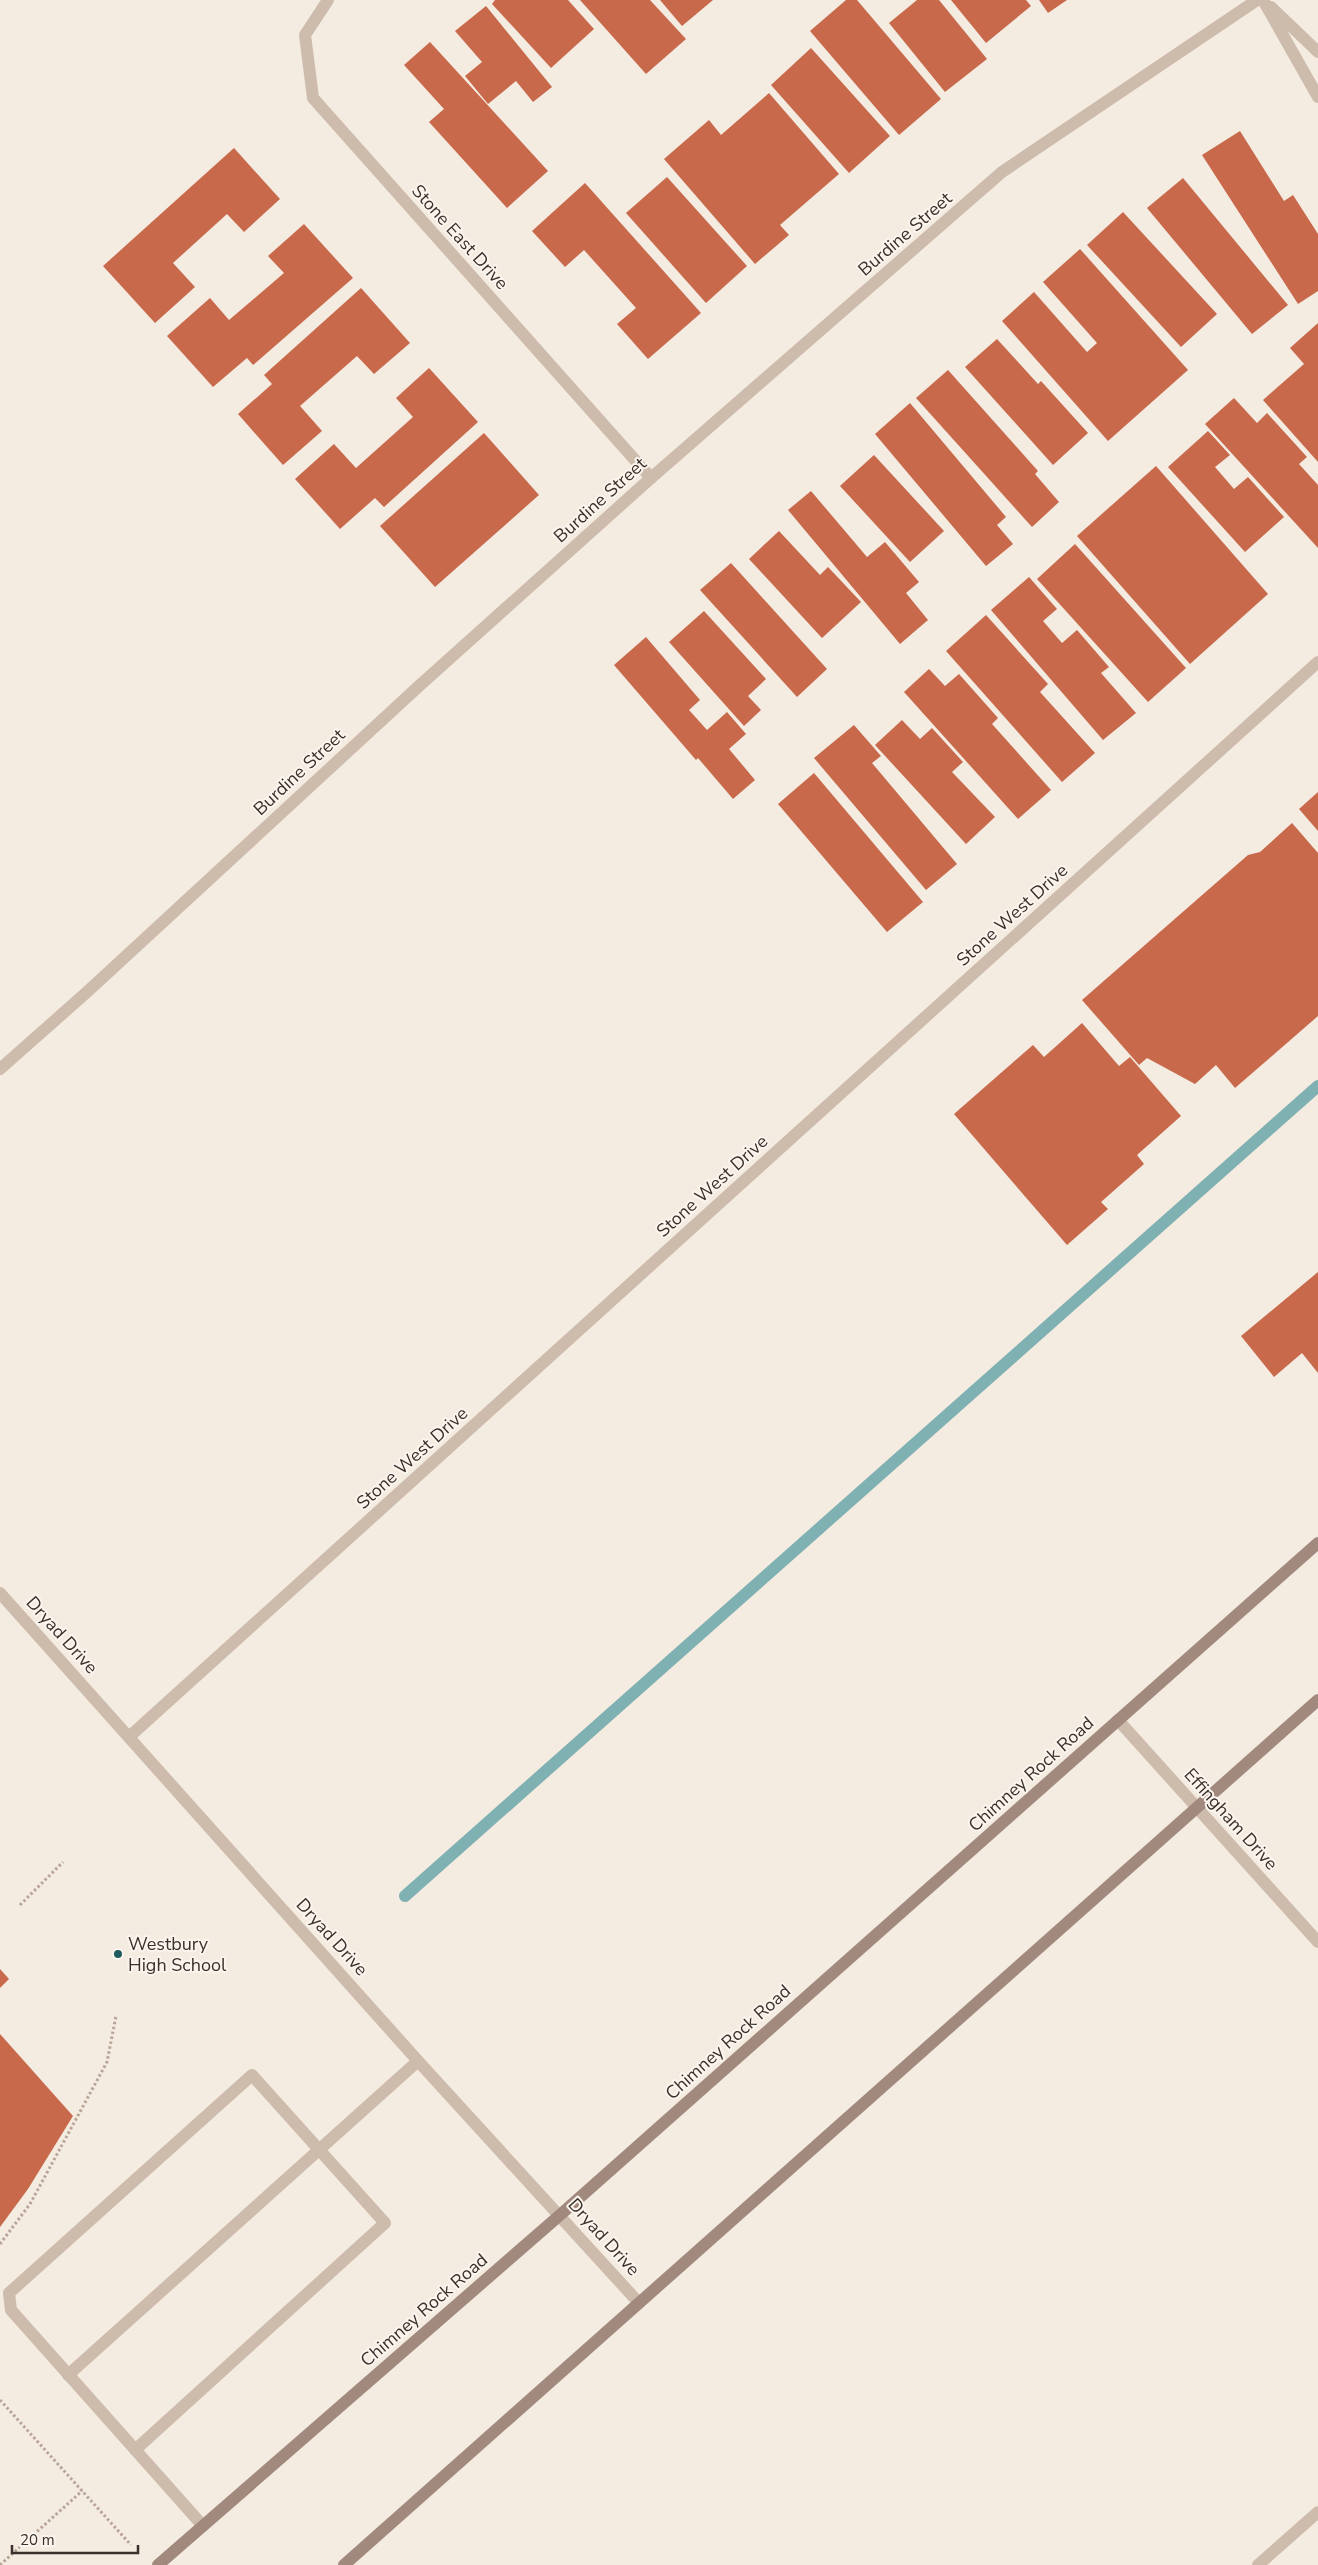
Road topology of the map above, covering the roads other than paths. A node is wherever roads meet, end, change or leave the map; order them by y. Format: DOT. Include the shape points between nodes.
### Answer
graph roads {
  1 [pos="328,0"];
  2 [pos="1257,0"];
  3 [pos="1264,0"];
  4 [pos="1318,52"];
  5 [pos="1318,96"];
  6 [pos="651,478"];
  7 [pos="1318,662"];
  8 [pos="0,1069"];
  9 [pos="1318,1543"];
  10 [pos="0,1593"];
  11 [pos="1318,1700"];
  12 [pos="1118,1720"];
  13 [pos="129,1737"];
  14 [pos="1196,1807"];
  15 [pos="1318,1942"];
  16 [pos="418,2061"];
  17 [pos="320,2149"];
  18 [pos="560,2215"];
  19 [pos="639,2303"];
  20 [pos="68,2375"];
  21 [pos="135,2450"];
  22 [pos="1318,2512"];
  23 [pos="203,2526"];
  24 [pos="158,2565"];
  25 [pos="344,2565"];
  26 [pos="1258,2565"];
  1 -- 6 [label="street, Stone East Drive" via="305,35 314,98"];
  2 -- 6 [label="street, Burdine Street" via="1002,172"];
  3 -- 4 [label="street"];
  3 -- 5 [label="street"];
  6 -- 8 [label="street, Burdine Street"];
  7 -- 13 [label="street, Stone West Drive"];
  9 -- 12 [label="main road, Chimney Rock Road"];
  10 -- 13 [label="street, Dryad Drive"];
  11 -- 14 [label="main road"];
  12 -- 14 [label="street, Effingham Drive"];
  12 -- 18 [label="main road, Chimney Rock Road"];
  13 -- 16 [label="street, Dryad Drive"];
  14 -- 15 [label="street, Effingham Drive"];
  14 -- 19 [label="main road"];
  16 -- 17 [label="street"];
  16 -- 18 [label="street, Dryad Drive"];
  17 -- 20 [label="street"];
  17 -- 20 [label="street" via="252,2075 9,2293 11,2310"];
  17 -- 21 [label="street" via="385,2223"];
  18 -- 19 [label="street, Dryad Drive"];
  18 -- 23 [label="main road, Chimney Rock Road"];
  19 -- 25 [label="main road"];
  20 -- 21 [label="street"];
  21 -- 23 [label="street"];
  22 -- 26 [label="street"];
  23 -- 24 [label="main road, Chimney Rock Road"];
}
